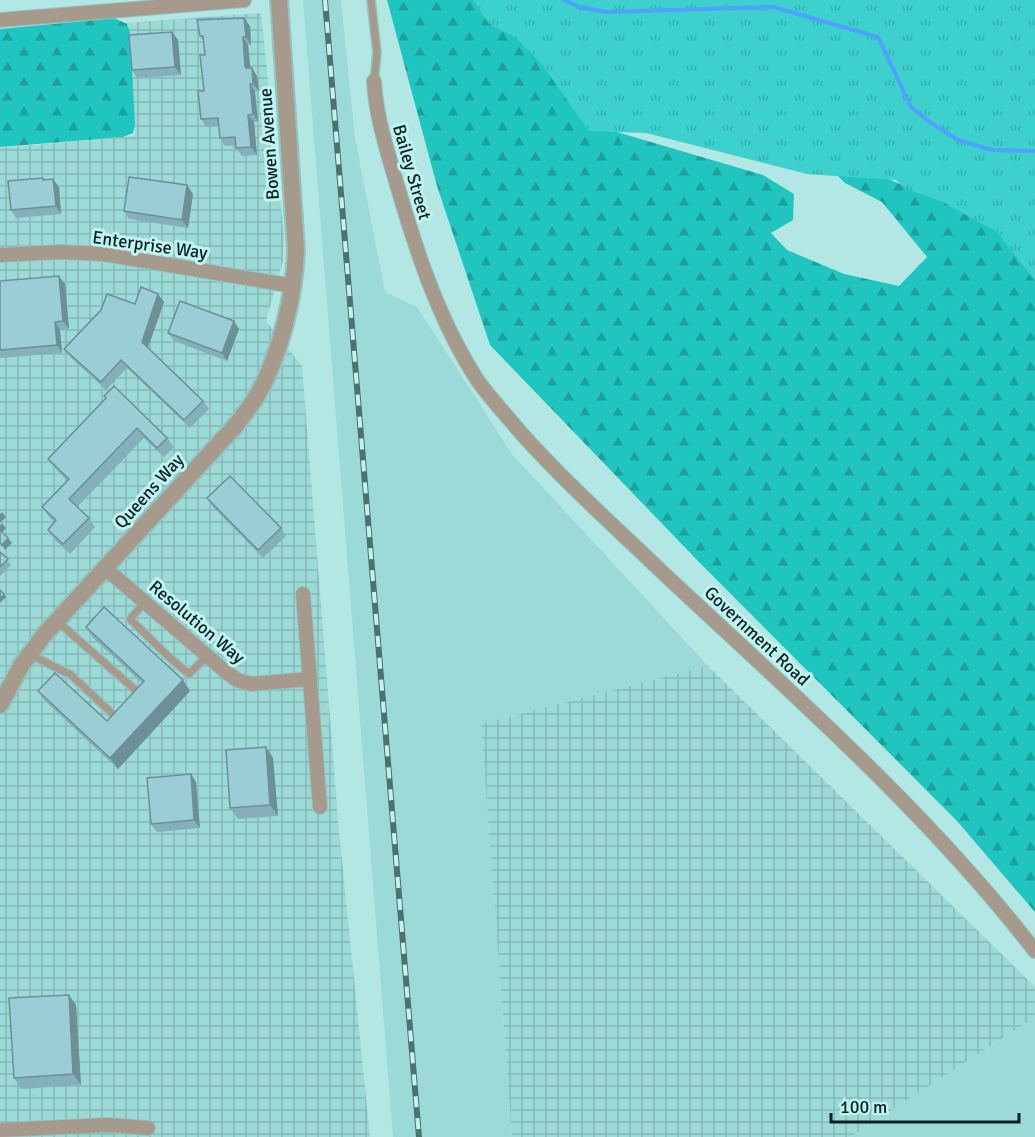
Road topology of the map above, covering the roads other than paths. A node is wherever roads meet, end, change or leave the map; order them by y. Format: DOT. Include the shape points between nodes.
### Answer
graph roads {
  1 [pos="244,0"];
  2 [pos="279,0"];
  3 [pos="371,0"];
  4 [pos="93,6"];
  5 [pos="0,20"];
  6 [pos="374,81"];
  7 [pos="0,255"];
  8 [pos="293,286"];
  9 [pos="456,345"];
  10 [pos="105,568"];
  11 [pos="303,594"];
  12 [pos="145,602"];
  13 [pos="57,620"];
  14 [pos="29,654"];
  15 [pos="207,656"];
  16 [pos="310,680"];
  17 [pos="134,704"];
  18 [pos="0,705"];
  19 [pos="126,712"];
  20 [pos="320,807"];
  21 [pos="1035,951"];
  22 [pos="148,1128"];
  23 [pos="0,1130"];
  1 -- 4 [label="street"];
  2 -- 8 [label="street, Bowen Avenue" via="296,249"];
  3 -- 6 [label="lane, Bailey Street" via="377,53"];
  4 -- 5 [label="street"];
  6 -- 9 [label="street, Bailey Street" via="381,129 420,262"];
  7 -- 8 [label="street, Enterprise Way" via="104,254"];
  8 -- 10 [label="street, Queens Way" via="273,362 258,396"];
  9 -- 21 [label="street, Government Road" via="480,383 553,468 934,833"];
  10 -- 12 [label="street, Resolution Way"];
  10 -- 13 [label="street, Queens Way"];
  11 -- 16 [label="street"];
  12 -- 15 [label="street, Resolution Way"];
  12 -- 15 [label="lane" via="130,619 169,657 189,674"];
  13 -- 14 [label="street, Queens Way"];
  13 -- 17 [label="lane" via="141,696"];
  14 -- 18 [label="street, Queens Way"];
  14 -- 19 [label="lane" via="71,675 118,720"];
  15 -- 16 [label="street, Resolution Way" via="237,680 251,684"];
  16 -- 20 [label="street"];
  22 -- 23 [label="street" via="108,1125"];
}
